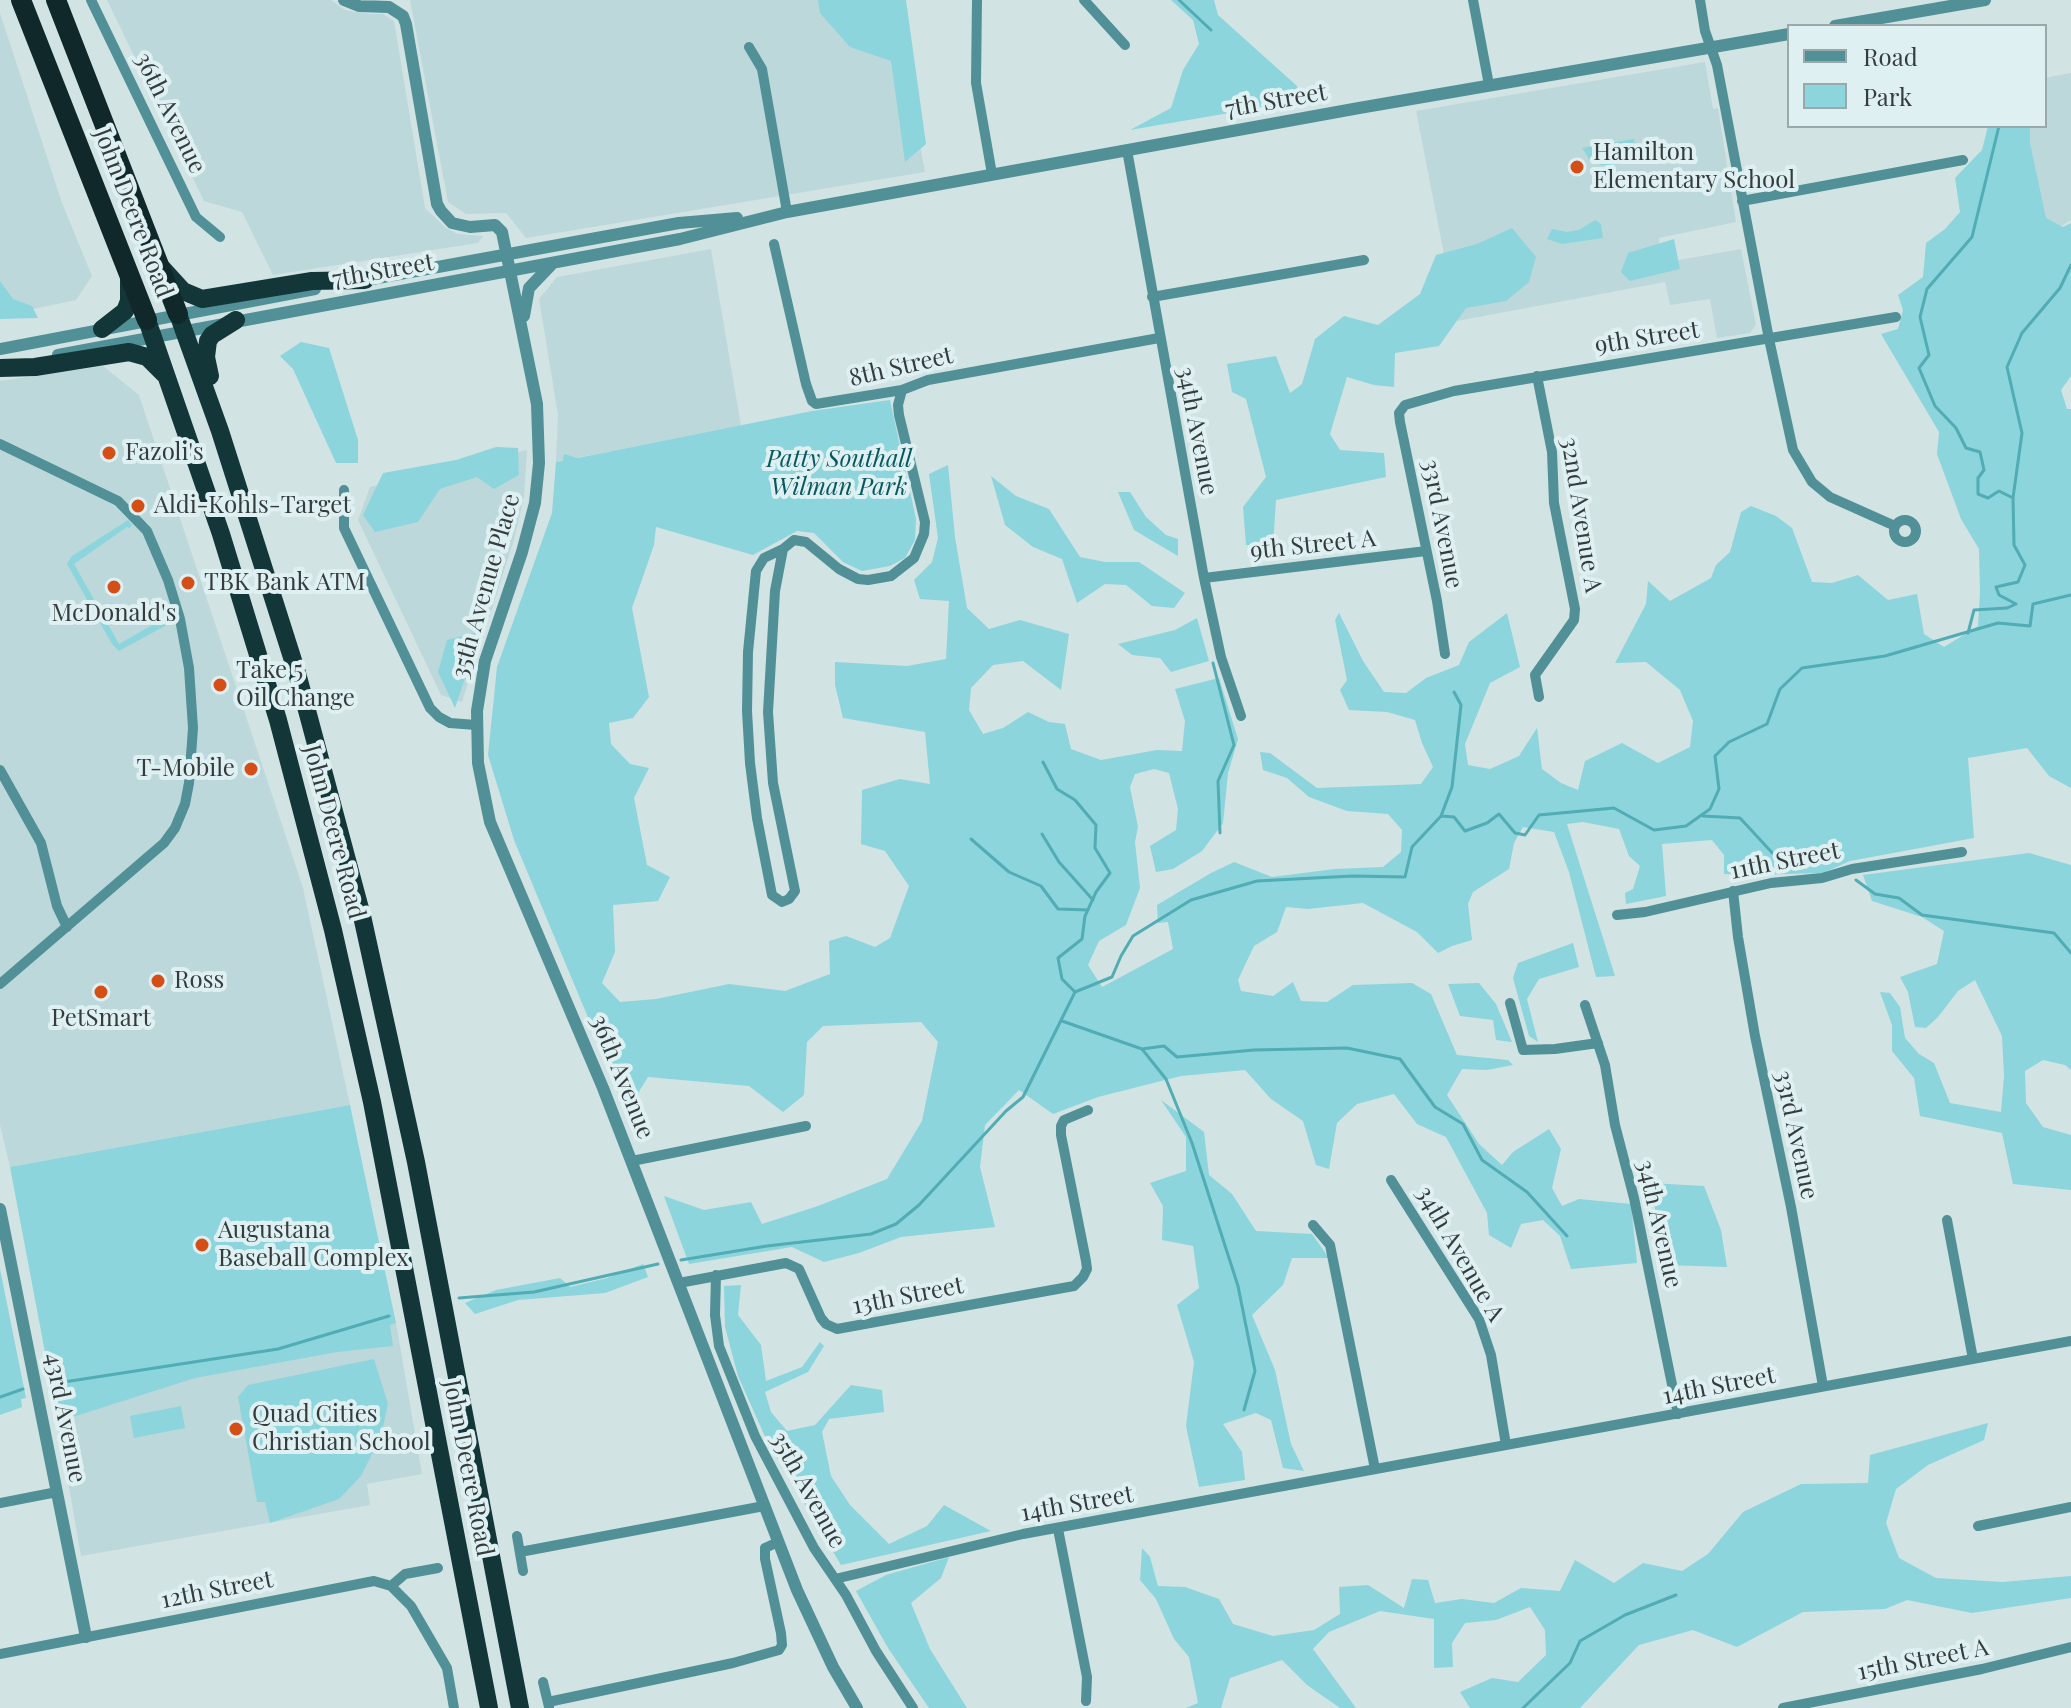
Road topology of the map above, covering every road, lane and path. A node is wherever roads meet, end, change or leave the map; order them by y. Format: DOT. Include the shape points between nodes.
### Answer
graph roads {
  1 [pos="21,0"];
  2 [pos="56,0"];
  3 [pos="91,0"];
  4 [pos="344,0"];
  5 [pos="977,0"];
  6 [pos="1084,0"];
  7 [pos="1473,0"];
  8 [pos="1700,0"];
  9 [pos="1985,0"];
  10 [pos="1847,24"];
  11 [pos="1787,34"];
  12 [pos="1125,45"];
  13 [pos="749,47"];
  14 [pos="1711,47"];
  15 [pos="1489,85"];
  16 [pos="1127,150"];
  17 [pos="1963,160"];
  18 [pos="992,174"];
  19 [pos="1742,201"];
  20 [pos="787,212"];
  21 [pos="772,215"];
  22 [pos="220,237"];
  23 [pos="774,244"];
  24 [pos="507,254"];
  25 [pos="1364,260"];
  26 [pos="125,262"];
  27 [pos="554,263"];
  28 [pos="160,266"];
  29 [pos="510,271"];
  30 [pos="365,280"];
  31 [pos="1152,297"];
  32 [pos="1896,317"];
  33 [pos="236,320"];
  34 [pos="181,322"];
  35 [pos="523,323"];
  36 [pos="150,328"];
  37 [pos="102,329"];
  38 [pos="1159,338"];
  39 [pos="1769,339"];
  40 [pos="0,349"];
  41 [pos="0,367"];
  42 [pos="1537,376"];
  43 [pos="169,380"];
  44 [pos="902,390"];
  45 [pos="1405,405"];
  46 [pos="0,444"];
  47 [pos="344,490"];
  48 [pos="1895,526"];
  49 [pos="783,549"];
  50 [pos="1426,551"];
  51 [pos="259,552"];
  52 [pos="1204,578"];
  53 [pos="1445,654"];
  54 [pos="1539,697"];
  55 [pos="747,711"];
  56 [pos="1241,716"];
  57 [pos="769,719"];
  58 [pos="476,725"];
  59 [pos="0,770"];
  60 [pos="1962,852"];
  61 [pos="1733,891"];
  62 [pos="1617,915"];
  63 [pos="67,927"];
  64 [pos="0,984"];
  65 [pos="1510,1003"];
  66 [pos="1585,1005"];
  67 [pos="1598,1043"];
  68 [pos="1088,1110"];
  69 [pos="806,1126"];
  70 [pos="632,1161"];
  71 [pos="1391,1180"];
  72 [pos="0,1209"];
  73 [pos="1947,1220"];
  74 [pos="1313,1225"];
  75 [pos="716,1275"];
  76 [pos="679,1283"];
  77 [pos="2071,1341"];
  78 [pos="1973,1359"];
  79 [pos="1823,1386"];
  80 [pos="1678,1414"];
  81 [pos="1506,1445"];
  82 [pos="1375,1469"];
  83 [pos="57,1492"];
  84 [pos="0,1503"];
  85 [pos="764,1506"];
  86 [pos="2071,1507"];
  87 [pos="1978,1526"];
  88 [pos="1058,1529"];
  89 [pos="517,1536"];
  90 [pos="778,1542"];
  91 [pos="520,1552"];
  92 [pos="438,1568"];
  93 [pos="523,1571"];
  94 [pos="835,1579"];
  95 [pos="391,1586"];
  96 [pos="86,1637"];
  97 [pos="2071,1647"];
  98 [pos="0,1654"];
  99 [pos="543,1682"];
  100 [pos="1086,1701"];
  101 [pos="549,1705"];
  102 [pos="454,1708"];
  103 [pos="489,1708"];
  104 [pos="520,1708"];
  105 [pos="857,1708"];
  106 [pos="913,1708"];
  107 [pos="1783,1708"];
  1 -- 26 [label="highway, John Deere Road"];
  2 -- 28 [label="highway, John Deere Road"];
  3 -- 22 [label="street, 36th Avenue" via="196,217"];
  4 -- 24 [label="street" via="389,7 403,16 441,211 461,226 499,227"];
  5 -- 18 [label="street" via="975,74"];
  6 -- 12 [label="street"];
  7 -- 15 [label="street"];
  8 -- 14 [label="street"];
  9 -- 10 [label="street"];
  11 -- 14 [label="street, 7th Street"];
  13 -- 20 [label="street" via="762,69"];
  14 -- 15 [label="street, 7th Street"];
  14 -- 19 [label="street"];
  15 -- 16 [label="street, 7th Street"];
  16 -- 18 [label="street, 7th Street"];
  16 -- 31 [label="street, 34th Avenue"];
  17 -- 19 [label="street"];
  18 -- 20 [label="street, 7th Street"];
  19 -- 39 [label="street"];
  20 -- 21 [label="street, 7th Street"];
  21 -- 24 [label="street, 7th Street" via="679,223"];
  21 -- 27 [label="street, 7th Street"];
  23 -- 44 [label="street, 8th Street" via="812,401 826,405"];
  24 -- 29 [label="street, 35th Avenue Place"];
  24 -- 30 [label="street, 7th Street"];
  25 -- 31 [label="street"];
  26 -- 36 [label="highway, John Deere Road"];
  26 -- 37 [label="highway" via="129,301 122,315"];
  27 -- 29 [label="street, 7th Street"];
  27 -- 35 [label="street" via="529,288"];
  28 -- 30 [label="highway" via="183,291 202,299 312,281"];
  28 -- 34 [label="highway, John Deere Road"];
  29 -- 33 [label="street, 7th Street"];
  29 -- 35 [label="street, 35th Avenue Place"];
  30 -- 34 [label="street, 7th Street"];
  31 -- 38 [label="street, 34th Avenue"];
  32 -- 39 [label="street, 9th Street"];
  33 -- 34 [label="street, 7th Street"];
  33 -- 51 [label="highway" via="212,335 206,357 244,478"];
  34 -- 36 [label="street, 7th Street"];
  34 -- 51 [label="highway, John Deere Road"];
  35 -- 58 [label="street, 35th Avenue Place" via="540,428 536,489 530,525 485,661"];
  36 -- 37 [label="street, 7th Street"];
  36 -- 41 [label="street, 7th Street"];
  36 -- 43 [label="highway, John Deere Road"];
  37 -- 40 [label="street, 7th Street"];
  38 -- 44 [label="street, 8th Street" via="928,380"];
  38 -- 52 [label="street, 34th Avenue"];
  39 -- 42 [label="street, 9th Street"];
  39 -- 48 [label="street" via="1790,439 1805,473 1830,497"];
  41 -- 43 [label="highway" via="35,367 129,352 147,357"];
  42 -- 45 [label="street, 9th Street"];
  42 -- 54 [label="street, 32nd Avenue A" via="1575,609 1574,620 1535,675"];
  43 -- 103 [label="highway, John Deere Road" via="278,720 333,930"];
  44 -- 49 [label="street" via="899,415 925,522 914,558 899,572 868,580 839,569 806,542 794,540"];
  45 -- 50 [label="street, 33rd Avenue" via="1400,422"];
  46 -- 63 [label="street" via="118,501 147,531 168,580 189,668 189,783 175,828"];
  47 -- 58 [label="street" via="344,528 430,708 450,723"];
  49 -- 55 [label="street" via="764,558 756,571"];
  49 -- 57 [label="street" via="775,591"];
  50 -- 52 [label="street, 9th Street A"];
  50 -- 53 [label="street, 33rd Avenue"];
  51 -- 104 [label="highway, John Deere Road" via="336,815 390,1039"];
  52 -- 56 [label="street, 34th Avenue" via="1218,646"];
  55 -- 57 [label="street" via="754,724 764,725"];
  55 -- 57 [label="street" via="757,818 772,895 782,902 795,891 773,783"];
  58 -- 70 [label="street, 36th Avenue" via="479,777 497,843"];
  59 -- 63 [label="street" via="41,843"];
  60 -- 61 [label="street, 11th Street"];
  61 -- 62 [label="street, 11th Street"];
  61 -- 79 [label="street, 33rd Avenue" via="1755,1036"];
  63 -- 64 [label="street"];
  65 -- 67 [label="street" via="1523,1050"];
  66 -- 67 [label="street, 34th Avenue"];
  67 -- 80 [label="street, 34th Avenue"];
  68 -- 75 [label="street, 13th Street" via="1064,1120 1061,1135 1087,1269 1074,1286 837,1329 821,1318 799,1269 786,1263"];
  69 -- 70 [label="street"];
  70 -- 76 [label="street, 36th Avenue"];
  71 -- 81 [label="street, 34th Avenue A" via="1479,1319 1491,1355"];
  72 -- 83 [label="street, 43rd Avenue"];
  73 -- 78 [label="street"];
  74 -- 82 [label="street" via="1330,1245"];
  75 -- 76 [label="street, 13th Street"];
  75 -- 94 [label="street, 35th Avenue" via="716,1331 724,1359 770,1468"];
  76 -- 85 [label="street, 36th Avenue"];
  77 -- 78 [label="street, 14th Street"];
  78 -- 79 [label="street, 14th Street"];
  79 -- 80 [label="street, 14th Street"];
  80 -- 81 [label="street, 14th Street"];
  81 -- 82 [label="street, 14th Street"];
  82 -- 88 [label="street, 14th Street"];
  83 -- 84 [label="street"];
  83 -- 96 [label="street, 43rd Avenue"];
  85 -- 90 [label="street, 36th Avenue"];
  85 -- 91 [label="street"];
  86 -- 87 [label="street"];
  88 -- 94 [label="street, 14th Street"];
  88 -- 100 [label="street" via="1087,1677"];
  89 -- 91 [label="street"];
  90 -- 101 [label="street" via="765,1548 765,1559 779,1650"];
  90 -- 105 [label="street, 36th Avenue" via="833,1667"];
  91 -- 93 [label="street"];
  92 -- 95 [label="street, 12th Street" via="405,1574"];
  94 -- 106 [label="street, 35th Avenue"];
  95 -- 96 [label="street, 12th Street" via="374,1581 350,1584"];
  95 -- 102 [label="street" via="411,1606 442,1657"];
  96 -- 98 [label="street, 12th Street"];
  97 -- 107 [label="street, 15th Street A"];
  99 -- 101 [label="street"];
}
